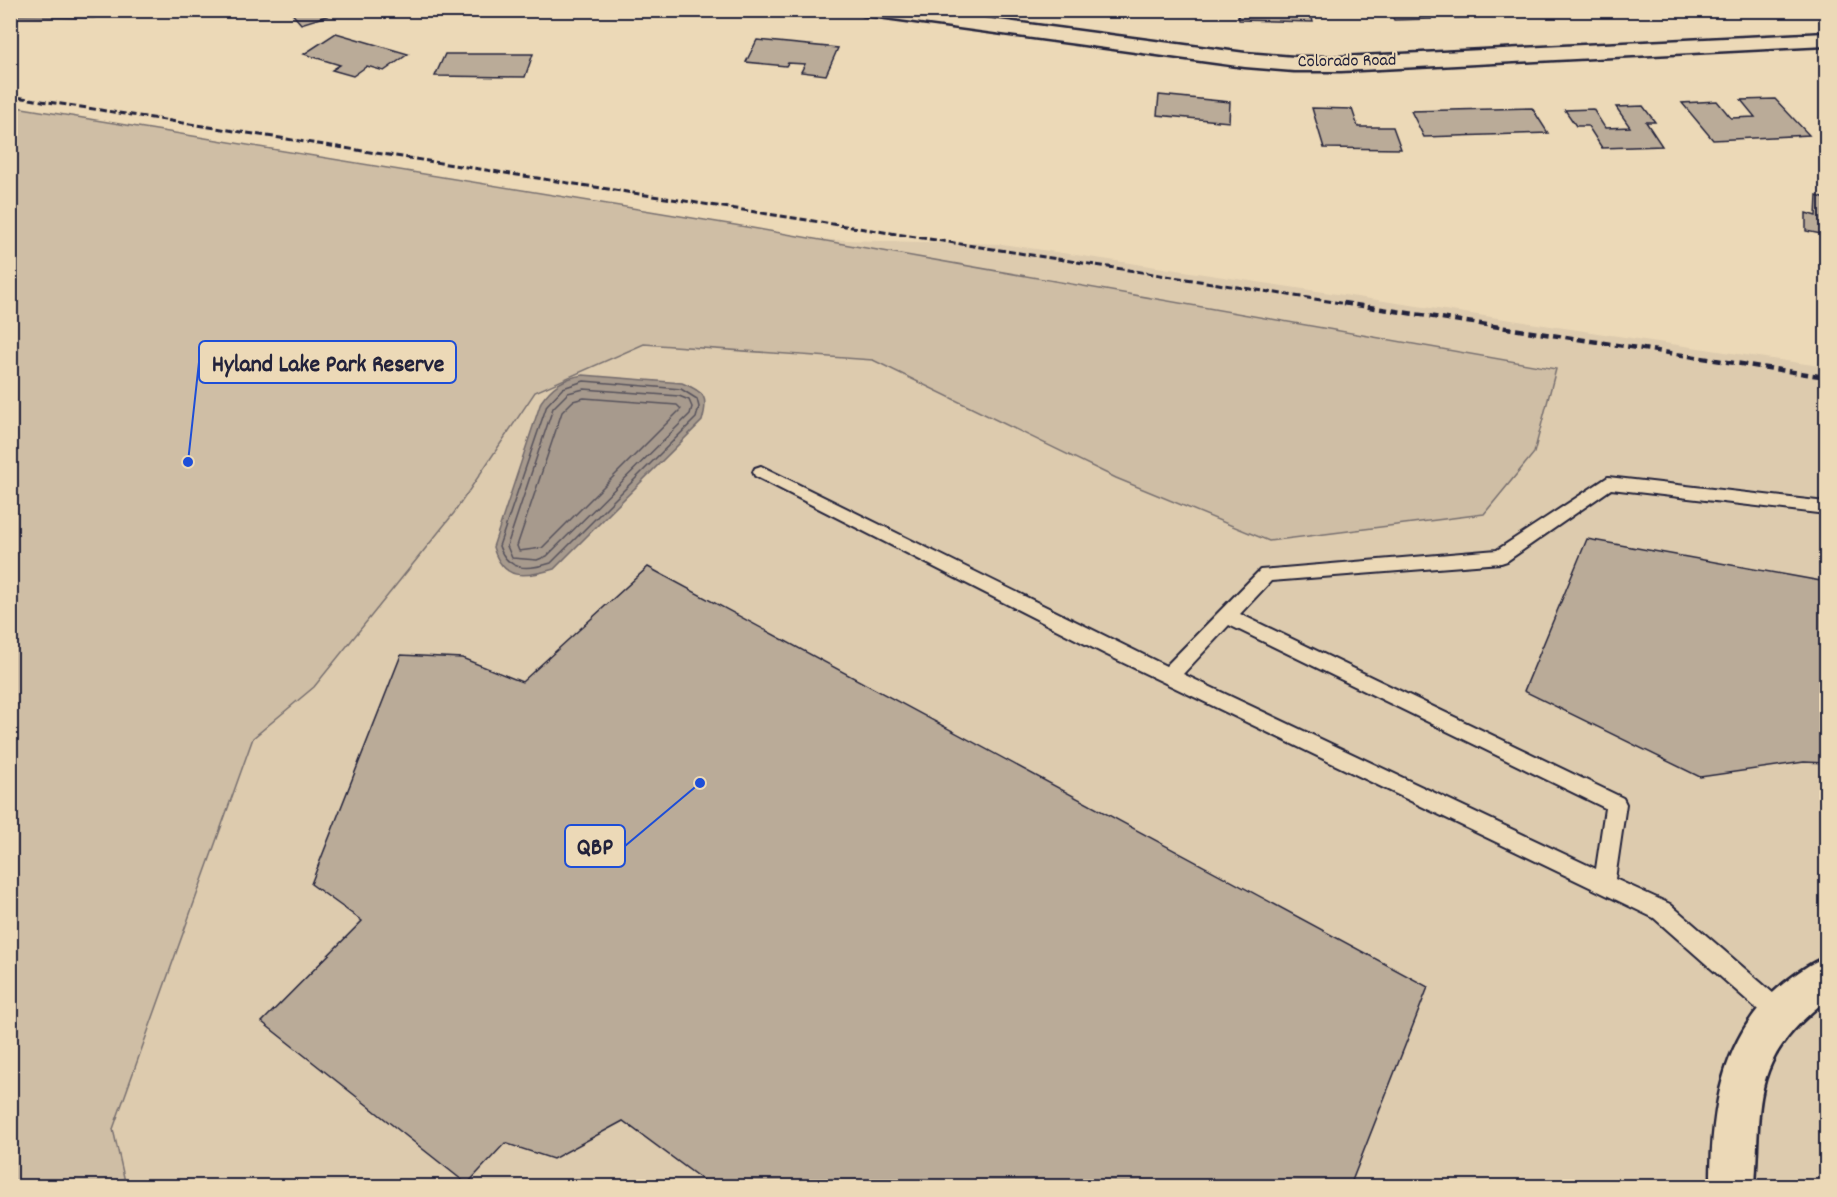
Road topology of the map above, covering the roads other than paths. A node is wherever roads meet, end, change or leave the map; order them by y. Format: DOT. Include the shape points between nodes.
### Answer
graph roads {
  1 [pos="871,10"];
  2 [pos="993,19"];
  3 [pos="1827,40"];
  4 [pos="761,472"];
  5 [pos="1827,508"];
  6 [pos="1227,616"];
  7 [pos="1169,676"];
  8 [pos="1604,884"];
  9 [pos="1827,976"];
  10 [pos="1781,1015"];
  11 [pos="1733,1186"];
  1 -- 2 [label="street, Colorado Road"];
  2 -- 3 [label="street, Colorado Road" via="1245,60 1294,64"];
  4 -- 7 [label="lane"];
  5 -- 6 [label="lane" via="1608,483 1501,556 1266,575"];
  6 -- 7 [label="lane"];
  6 -- 8 [label="lane" via="1616,804"];
  7 -- 8 [label="lane"];
  8 -- 10 [label="lane" via="1662,911"];
  9 -- 10 [label="street" via="1794,1000"];
  10 -- 11 [label="street" via="1761,1038 1742,1079"];
}
